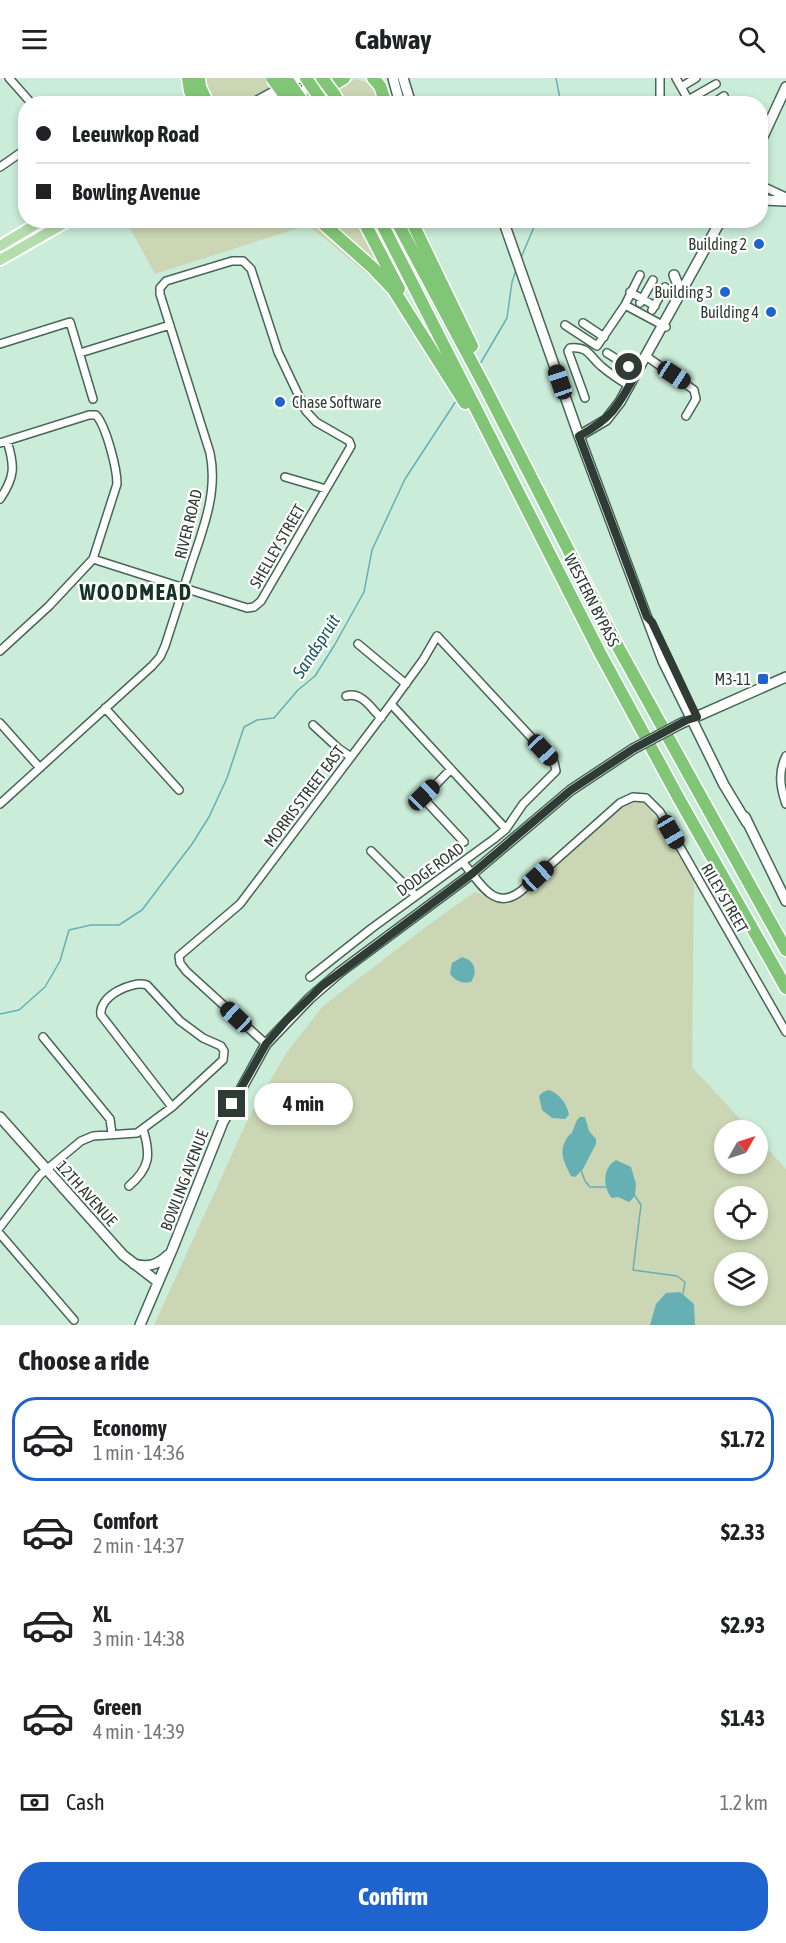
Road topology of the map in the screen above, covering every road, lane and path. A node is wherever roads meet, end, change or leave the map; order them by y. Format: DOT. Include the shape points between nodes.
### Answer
graph roads {
  1 [pos="9,78"];
  2 [pos="187,78"];
  3 [pos="199,78"];
  4 [pos="272,78"];
  5 [pos="286,78"];
  6 [pos="298,78"];
  7 [pos="306,78"];
  8 [pos="324,78"];
  9 [pos="344,78"];
  10 [pos="373,78"];
  11 [pos="393,78"];
  12 [pos="403,78"];
  13 [pos="660,78"];
  14 [pos="676,78"];
  15 [pos="696,78"];
  16 [pos="785,78"];
  17 [pos="716,84"];
  18 [pos="681,87"];
  19 [pos="786,87"];
  20 [pos="25,96"];
  21 [pos="192,96"];
  22 [pos="204,96"];
  23 [pos="266,96"];
  24 [pos="285,96"];
  25 [pos="294,96"];
  26 [pos="297,96"];
  27 [pos="315,96"];
  28 [pos="318,96"];
  29 [pos="335,96"];
  30 [pos="383,96"];
  31 [pos="398,96"];
  32 [pos="409,96"];
  33 [pos="660,96"];
  34 [pos="686,96"];
  35 [pos="698,96"];
  36 [pos="778,100"];
  37 [pos="768,124"];
  38 [pos="18,154"];
  39 [pos="0,166"];
  40 [pos="768,189"];
  41 [pos="786,199"];
  42 [pos="768,200"];
  43 [pos="30,228"];
  44 [pos="56,228"];
  45 [pos="328,228"];
  46 [pos="367,228"];
  47 [pos="384,228"];
  48 [pos="401,228"];
  49 [pos="415,228"];
  50 [pos="505,228"];
  51 [pos="717,228"];
  52 [pos="718,228"];
  53 [pos="0,246"];
  54 [pos="0,260"];
  55 [pos="640,274"];
  56 [pos="674,275"];
  57 [pos="653,280"];
  58 [pos="665,287"];
  59 [pos="630,292"];
  60 [pos="641,301"];
  61 [pos="625,305"];
  62 [pos="668,313"];
  63 [pos="583,323"];
  64 [pos="170,325"];
  65 [pos="565,325"];
  66 [pos="663,328"];
  67 [pos="421,333"];
  68 [pos="604,337"];
  69 [pos="0,344"];
  70 [pos="468,346"];
  71 [pos="80,353"];
  72 [pos="607,353"];
  73 [pos="646,356"];
  74 [pos="449,367"];
  75 [pos="637,372"];
  76 [pos="629,386"];
  77 [pos="585,398"];
  78 [pos="93,399"];
  79 [pos="686,416"];
  80 [pos="579,436"];
  81 [pos="4,442"];
  82 [pos="351,443"];
  83 [pos="285,477"];
  84 [pos="326,489"];
  85 [pos="0,499"];
  86 [pos="93,559"];
  87 [pos="184,589"];
  88 [pos="358,644"];
  89 [pos="0,651"];
  90 [pos="786,674"];
  91 [pos="406,684"];
  92 [pos="348,693"];
  93 [pos="391,704"];
  94 [pos="105,708"];
  95 [pos="381,718"];
  96 [pos="691,718"];
  97 [pos="0,723"];
  98 [pos="313,725"];
  99 [pos="786,756"];
  100 [pos="351,757"];
  101 [pos="40,768"];
  102 [pos="452,769"];
  103 [pos="555,773"];
  104 [pos="179,790"];
  105 [pos="0,804"];
  106 [pos="786,804"];
  107 [pos="506,829"];
  108 [pos="464,842"];
  109 [pos="371,851"];
  110 [pos="463,863"];
  111 [pos="473,873"];
  112 [pos="416,896"];
  113 [pos="786,901"];
  114 [pos="786,950"];
  115 [pos="310,976"];
  116 [pos="786,988"];
  117 [pos="786,1032"];
  118 [pos="43,1037"];
  119 [pos="266,1044"];
  120 [pos="172,1107"];
  121 [pos="0,1118"];
  122 [pos="143,1129"];
  123 [pos="111,1134"];
  124 [pos="46,1170"];
  125 [pos="129,1186"];
  126 [pos="0,1227"];
  127 [pos="0,1234"];
  128 [pos="172,1250"];
  129 [pos="132,1264"];
  130 [pos="158,1282"];
  131 [pos="74,1320"];
  132 [pos="140,1325"];
  1 -- 20 [label="street"];
  2 -- 21 [label="highway"];
  3 -- 22 [label="highway"];
  4 -- 24 [label="highway, bridge"];
  5 -- 26 [label="highway, bridge"];
  6 -- 23 [label="main road"];
  7 -- 28 [label="highway, bridge"];
  8 -- 25 [label="main road"];
  8 -- 29 [label="highway, bridge"];
  9 -- 27 [label="highway"];
  10 -- 30 [label="highway"];
  11 -- 31 [label="main road"];
  12 -- 32 [label="main road"];
  13 -- 33 [label="street"];
  14 -- 18 [label="street"];
  15 -- 18 [label="street"];
  16 -- 36 [label="main road"];
  17 -- 35 [label="street"];
  18 -- 34 [label="street"];
  19 -- 36 [label="main road"];
  36 -- 37 [label="main road"];
  38 -- 39 [label="street"];
  40 -- 41 [label="street"];
  41 -- 42 [label="main road"];
  43 -- 53 [label="main road"];
  44 -- 54 [label="main road"];
  45 -- 67 [label="highway" via="385,280"];
  46 -- 67 [label="highway"];
  47 -- 74 [label="highway"];
  48 -- 70 [label="highway"];
  49 -- 70 [label="highway"];
  50 -- 80 [label="main road"];
  51 -- 62 [label="main road"];
  52 -- 66 [label="main road" via="706,256"];
  55 -- 59 [label="street"];
  56 -- 62 [label="main road" via="678,288"];
  57 -- 60 [label="street"];
  58 -- 60 [label="street" via="653,308"];
  59 -- 60 [label="street"];
  59 -- 61 [label="street"];
  61 -- 66 [label="street"];
  61 -- 68 [label="street"];
  62 -- 66 [label="main road"];
  63 -- 68 [label="street"];
  64 -- 71 [label="street"];
  64 -- 82 [label="street, RIVER ROAD" via="160,294 163,283 243,261 251,269 278,352 306,411 316,422"];
  64 -- 87 [label="street, RIVER ROAD" via="212,465 208,511"];
  65 -- 68 [label="street" via="596,346"];
  66 -- 73 [label="main road"];
  67 -- 74 [label="highway"];
  69 -- 71 [label="street" via="70,322"];
  70 -- 114 [label="highway, WESTERN BYPASS" via="617,645"];
  71 -- 78 [label="street"];
  72 -- 75 [label="street"];
  73 -- 75 [label="main road"];
  73 -- 79 [label="street" via="694,390 696,399"];
  74 -- 116 [label="highway, WESTERN BYPASS" via="672,787"];
  75 -- 76 [label="main road"];
  76 -- 77 [label="street" via="582,348 570,348"];
  76 -- 80 [label="main road" via="606,420"];
  80 -- 96 [label="main road" via="663,661"];
  81 -- 85 [label="street" via="13,458 13,471"];
  81 -- 86 [label="street" via="96,415 102,423 117,484"];
  82 -- 84 [label="street, SHELLEY STREET"];
  83 -- 84 [label="street"];
  84 -- 87 [label="street, SHELLEY STREET" via="258,605 247,608"];
  86 -- 87 [label="street, SHELLEY STREET"];
  86 -- 89 [label="street"];
  87 -- 94 [label="street, RIVER ROAD" via="160,657"];
  88 -- 91 [label="street"];
  90 -- 96 [label="main road, BOWLING AVENUE"];
  91 -- 93 [label="street, MORRIS STREET EAST"];
  91 -- 103 [label="street, MORRIS STREET EAST" via="437,636 554,762"];
  92 -- 95 [label="street" via="360,696"];
  93 -- 95 [label="street, MORRIS STREET EAST"];
  93 -- 102 [label="street"];
  94 -- 101 [label="street, RIVER ROAD"];
  94 -- 104 [label="street"];
  95 -- 100 [label="street, MORRIS STREET EAST"];
  96 -- 111 [label="main road, BOWLING AVENUE, bridge" via="633,749 555,802"];
  96 -- 113 [label="main road" via="740,804"];
  97 -- 101 [label="street"];
  98 -- 100 [label="street"];
  99 -- 106 [label="street" via="780,779"];
  100 -- 119 [label="street, MORRIS STREET EAST" via="240,904 178,959 186,971"];
  101 -- 105 [label="street, RIVER ROAD"];
  102 -- 107 [label="street"];
  102 -- 108 [label="street" via="423,798"];
  103 -- 107 [label="street, DODGE ROAD" via="523,804"];
  107 -- 110 [label="street, DODGE ROAD"];
  109 -- 112 [label="street"];
  110 -- 111 [label="street, RILEY STREET"];
  110 -- 112 [label="street, DODGE ROAD"];
  111 -- 117 [label="street, RILEY STREET" via="492,896 514,896 620,803 633,797 646,798 660,812"];
  111 -- 119 [label="main road, BOWLING AVENUE" via="340,972"];
  112 -- 115 [label="street, DODGE ROAD"];
  118 -- 123 [label="street" via="107,1117"];
  119 -- 128 [label="main road, BOWLING AVENUE" via="223,1122"];
  120 -- 120 [label="street" via="220,1064 225,1054 220,1046 180,1021 147,986 131,984 105,1000 101,1015"];
  120 -- 122 [label="street"];
  121 -- 124 [label="main road, 12TH AVENUE"];
  122 -- 123 [label="street" via="132,1135"];
  122 -- 125 [label="street" via="148,1158 144,1170"];
  123 -- 124 [label="street" via="87,1138"];
  124 -- 126 [label="street"];
  124 -- 129 [label="main road, 12TH AVENUE"];
  127 -- 131 [label="street"];
  128 -- 129 [label="main road" via="152,1265"];
  128 -- 130 [label="main road, BOWLING AVENUE"];
  129 -- 130 [label="main road, 12TH AVENUE"];
  130 -- 132 [label="main road, BOWLING AVENUE"];
}
